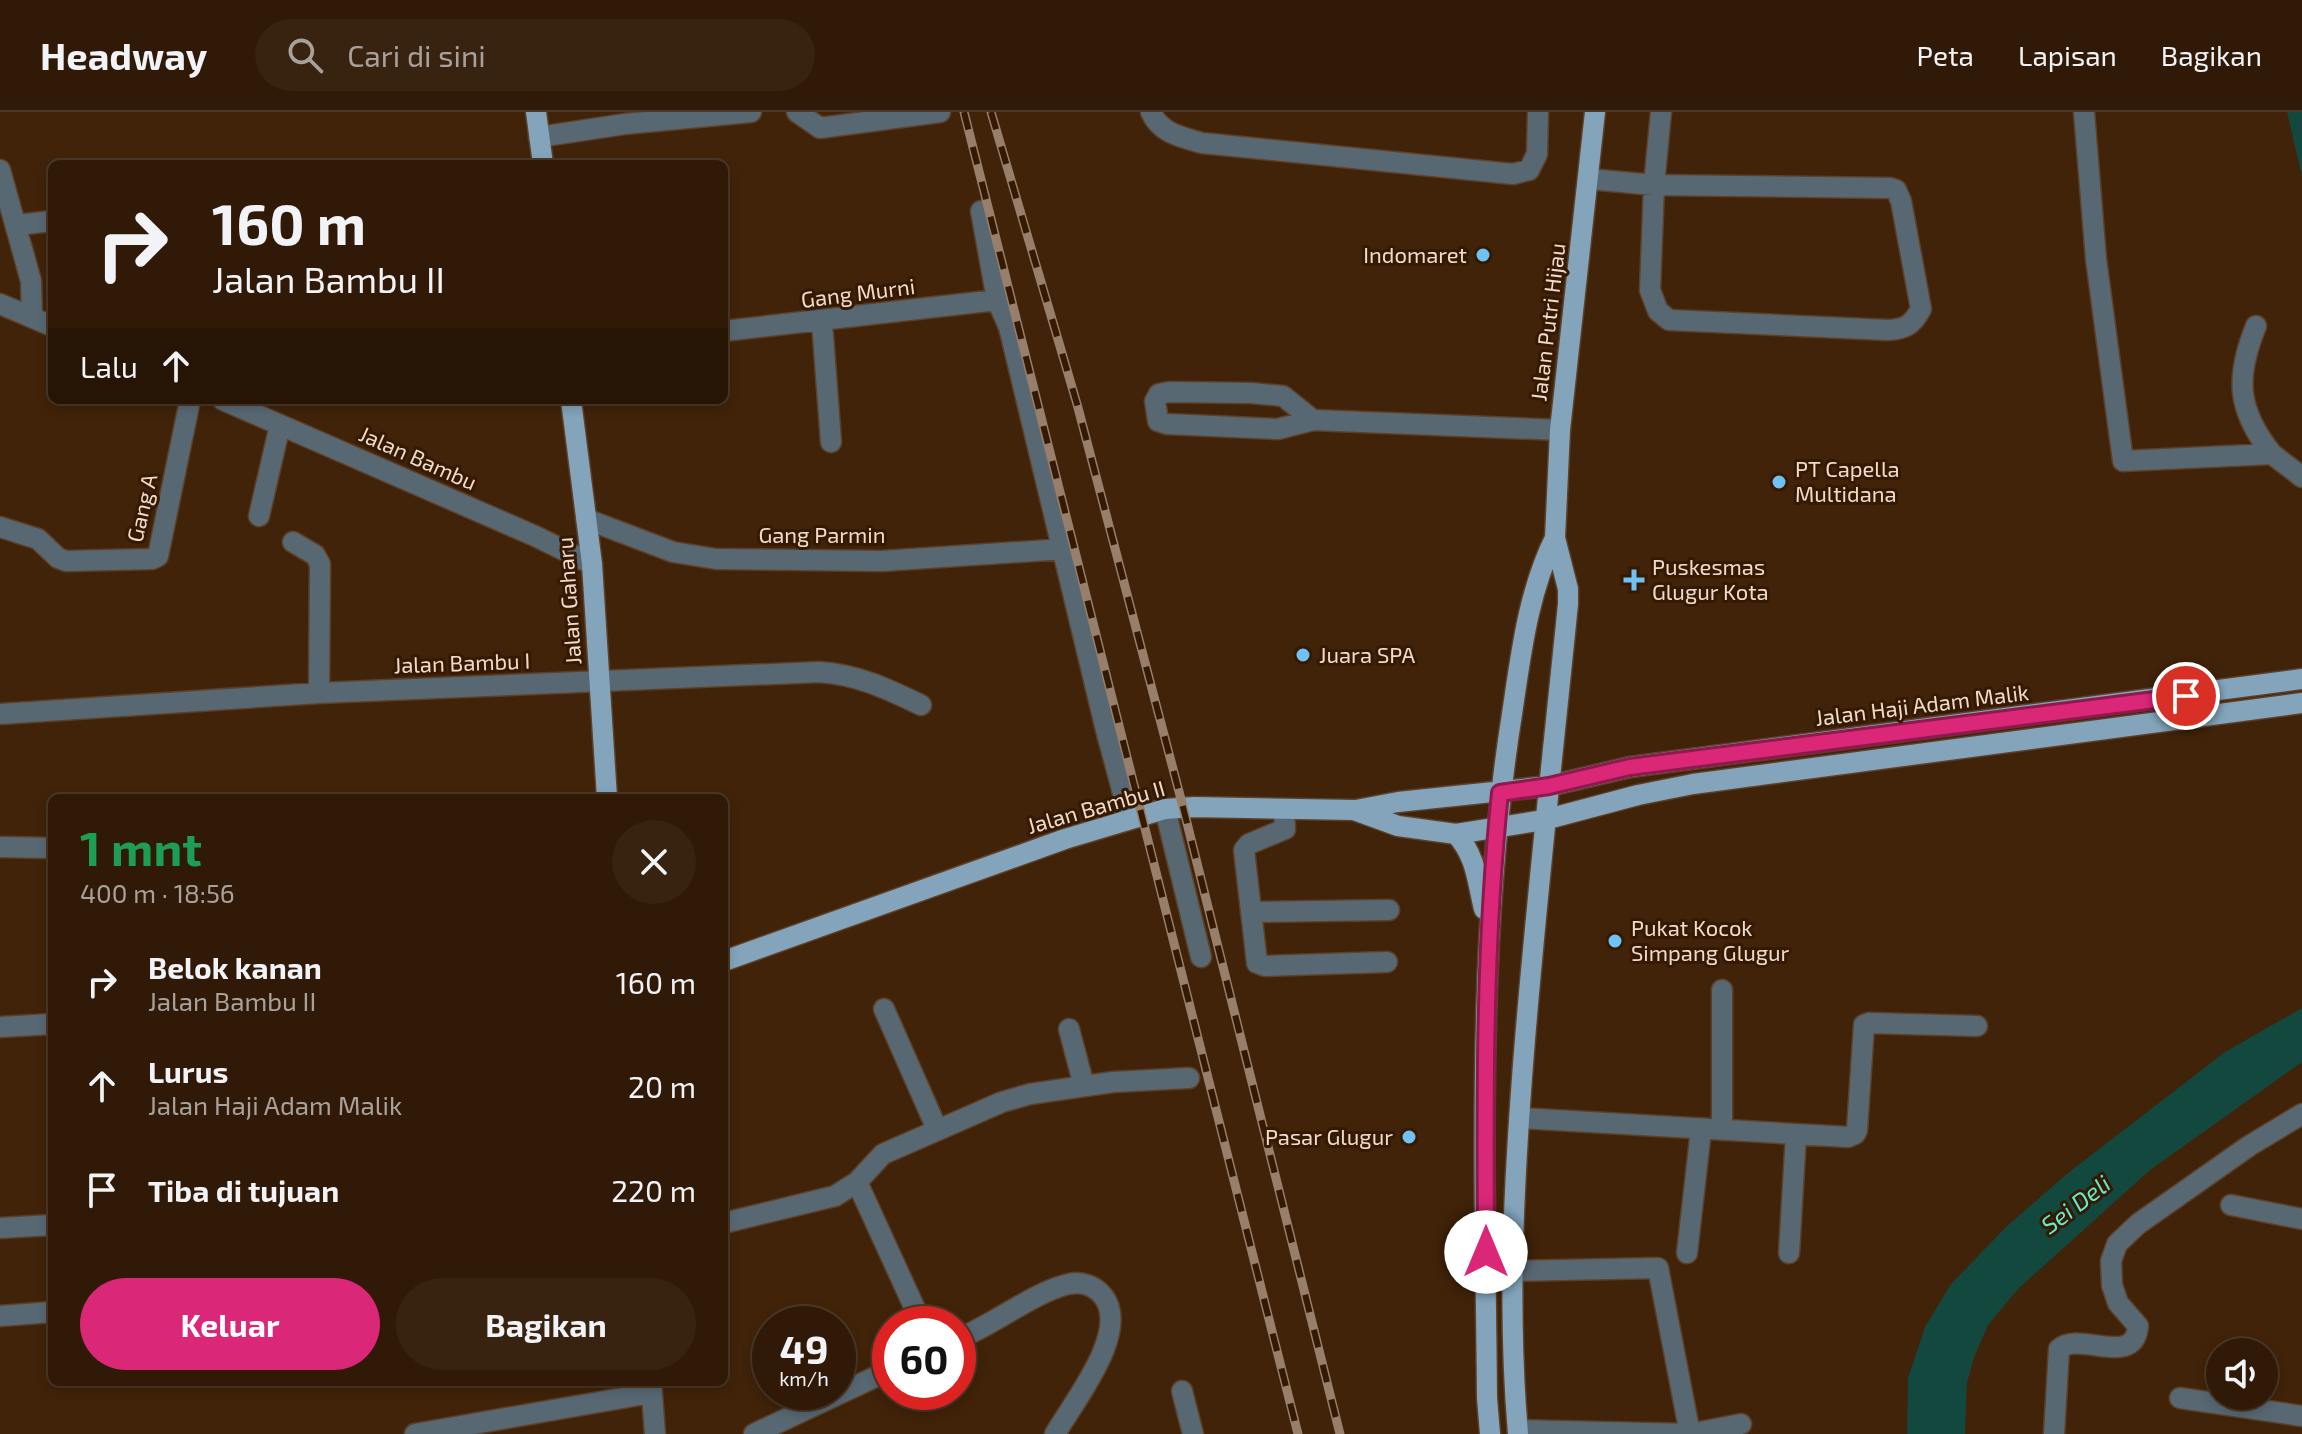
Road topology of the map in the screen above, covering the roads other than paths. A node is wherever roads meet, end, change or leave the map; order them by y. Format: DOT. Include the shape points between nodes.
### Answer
graph roads {
  1 [pos="536,112"];
  2 [pos="751,112"];
  3 [pos="797,112"];
  4 [pos="940,112"];
  5 [pos="1151,112"];
  6 [pos="1538,112"];
  7 [pos="1595,112"];
  8 [pos="1661,112"];
  9 [pos="2084,112"];
  10 [pos="539,137"];
  11 [pos="542,160"];
  12 [pos="0,170"];
  13 [pos="1589,179"];
  14 [pos="1654,185"];
  15 [pos="981,211"];
  16 [pos="48,221"];
  17 [pos="17,225"];
  18 [pos="997,300"];
  19 [pos="0,304"];
  20 [pos="32,312"];
  21 [pos="822,322"];
  22 [pos="48,323"];
  23 [pos="2256,326"];
  24 [pos="728,331"];
  25 [pos="189,404"];
  26 [pos="232,404"];
  27 [pos="572,404"];
  28 [pos="1313,420"];
  29 [pos="280,425"];
  30 [pos="1560,430"];
  31 [pos="831,442"];
  32 [pos="2272,454"];
  33 [pos="2302,477"];
  34 [pos="259,516"];
  35 [pos="586,520"];
  36 [pos="0,527"];
  37 [pos="1555,538"];
  38 [pos="293,542"];
  39 [pos="1064,549"];
  40 [pos="590,556"];
  41 [pos="2302,679"];
  42 [pos="599,681"];
  43 [pos="319,693"];
  44 [pos="2302,703"];
  45 [pos="921,705"];
  46 [pos="0,714"];
  47 [pos="1549,786"];
  48 [pos="1500,793"];
  49 [pos="607,794"];
  50 [pos="1165,809"];
  51 [pos="1284,809"];
  52 [pos="1354,810"];
  53 [pos="1130,819"];
  54 [pos="1544,820"];
  55 [pos="1496,828"];
  56 [pos="1456,834"];
  57 [pos="0,847"];
  58 [pos="48,848"];
  59 [pos="1389,910"];
  60 [pos="1251,912"];
  61 [pos="1489,929"];
  62 [pos="1201,957"];
  63 [pos="728,960"];
  64 [pos="1387,962"];
  65 [pos="1722,990"];
  66 [pos="884,1009"];
  67 [pos="48,1024"];
  68 [pos="1977,1026"];
  69 [pos="0,1027"];
  70 [pos="1069,1029"];
  71 [pos="1189,1078"];
  72 [pos="1084,1086"];
  73 [pos="2302,1114"];
  74 [pos="1519,1118"];
  75 [pos="937,1129"];
  76 [pos="1701,1130"];
  77 [pos="1722,1130"];
  78 [pos="1796,1135"];
  79 [pos="857,1182"];
  80 [pos="2231,1205"];
  81 [pos="2302,1219"];
  82 [pos="728,1222"];
  83 [pos="48,1225"];
  84 [pos="0,1228"];
  85 [pos="1687,1253"];
  86 [pos="1789,1253"];
  87 [pos="1512,1271"];
  88 [pos="914,1306"];
  89 [pos="48,1312"];
  90 [pos="0,1316"];
  91 [pos="976,1331"];
  92 [pos="872,1378"];
  93 [pos="651,1388"];
  94 [pos="1182,1391"];
  95 [pos="2180,1398"];
  96 [pos="2302,1416"];
  97 [pos="1728,1429"];
  98 [pos="653,1432"];
  99 [pos="1518,1432"];
  100 [pos="415,1434"];
  101 [pos="754,1434"];
  102 [pos="1055,1434"];
  103 [pos="1193,1434"];
  104 [pos="1490,1434"];
  105 [pos="1690,1434"];
  106 [pos="2054,1434"];
  1 -- 10 [label="main road"];
  2 -- 10 [label="street"];
  3 -- 4 [label="street" via="820,128"];
  5 -- 6 [label="street" via="1172,134 1202,143 1513,174 1529,170 1537,154"];
  7 -- 13 [label="main road, Jalan Putri Hijau"];
  8 -- 14 [label="street"];
  9 -- 32 [label="street" via="2096,259 2123,461"];
  10 -- 11 [label="main road"];
  12 -- 17 [label="street"];
  13 -- 14 [label="street"];
  13 -- 30 [label="main road, Jalan Putri Hijau"];
  14 -- 14 [label="street" via="1896,190 1921,309 1903,330 1669,320 1658,311 1650,290"];
  15 -- 18 [label="street"];
  16 -- 17 [label="street"];
  17 -- 20 [label="street" via="31,281"];
  18 -- 21 [label="street, Gang Murni"];
  18 -- 39 [label="street" via="1009,327"];
  19 -- 20 [label="street"];
  20 -- 22 [label="street"];
  21 -- 24 [label="street, Gang Murni"];
  21 -- 31 [label="street"];
  23 -- 32 [label="street" via="2241,389"];
  25 -- 36 [label="street, Gang A" via="158,556 66,561 38,539"];
  26 -- 29 [label="street, Jalan Bambu"];
  27 -- 35 [label="main road, Jalan Gaharu"];
  28 -- 28 [label="street" via="1278,429 1167,424 1158,421 1155,401 1169,392 1283,396"];
  28 -- 30 [label="street"];
  29 -- 34 [label="street"];
  29 -- 40 [label="street, Jalan Bambu"];
  30 -- 37 [label="main road, Jalan Putri Hijau"];
  32 -- 33 [label="street"];
  35 -- 39 [label="street, Gang Parmin" via="673,552 716,559 882,561"];
  35 -- 40 [label="main road, Jalan Gaharu"];
  37 -- 47 [label="main road, Jalan Putri Hijau" via="1568,604"];
  37 -- 48 [label="main road, Jalan Putri Hijau" via="1541,565 1525,633"];
  38 -- 43 [label="street" via="320,564"];
  39 -- 53 [label="street"];
  40 -- 42 [label="main road, Jalan Gaharu"];
  41 -- 47 [label="main road, Jalan Haji Adam Malik" via="1645,765"];
  42 -- 43 [label="street, Jalan Bambu I"];
  42 -- 45 [label="street, Jalan Bambu I" via="837,673"];
  42 -- 49 [label="main road, Jalan Gaharu"];
  43 -- 46 [label="street, Jalan Bambu I"];
  44 -- 54 [label="main road" via="1693,784"];
  47 -- 48 [label="main road"];
  47 -- 54 [label="main road, Jalan Putri Hijau"];
  48 -- 52 [label="main road"];
  48 -- 55 [label="main road, Jalan Putri Hijau"];
  50 -- 51 [label="main road, Jalan Bambu II"];
  50 -- 53 [label="main road, Jalan Bambu II"];
  50 -- 62 [label="street"];
  51 -- 52 [label="main road, Jalan Bambu II"];
  51 -- 60 [label="street" via="1285,829 1244,850"];
  52 -- 56 [label="main road, Jalan Bambu II" via="1398,826"];
  53 -- 63 [label="main road, Jalan Bambu II"];
  54 -- 55 [label="main road, Jalan Bambu II"];
  54 -- 74 [label="main road, Jalan Putri Hijau"];
  55 -- 56 [label="main road, Jalan Bambu II"];
  55 -- 61 [label="main road, Jalan Putri Hijau"];
  56 -- 61 [label="main road" via="1472,858"];
  57 -- 58 [label="street"];
  59 -- 60 [label="street"];
  60 -- 64 [label="street" via="1260,965"];
  61 -- 104 [label="main road" via="1485,1106"];
  65 -- 77 [label="street"];
  66 -- 75 [label="street"];
  67 -- 69 [label="street"];
  68 -- 78 [label="street" via="1864,1025 1855,1134"];
  70 -- 72 [label="street"];
  71 -- 72 [label="street"];
  72 -- 75 [label="street" via="1016,1098"];
  73 -- 106 [label="street" via="2199,1181 2117,1244 2112,1285 2138,1330 2121,1347 2067,1343 2059,1349"];
  74 -- 76 [label="street"];
  74 -- 87 [label="main road, Jalan Putri Hijau"];
  75 -- 79 [label="street" via="883,1154"];
  76 -- 77 [label="street"];
  76 -- 85 [label="street"];
  77 -- 78 [label="street"];
  78 -- 86 [label="street"];
  79 -- 82 [label="street" via="835,1196"];
  79 -- 88 [label="street"];
  80 -- 81 [label="street"];
  83 -- 84 [label="street"];
  87 -- 99 [label="main road, Jalan Putri Hijau"];
  87 -- 105 [label="street" via="1658,1268"];
  89 -- 90 [label="street"];
  91 -- 102 [label="street" via="1052,1289 1082,1283 1099,1291 1113,1322 1105,1350"];
  92 -- 101 [label="street"];
  93 -- 98 [label="street"];
  93 -- 100 [label="street"];
  94 -- 103 [label="street"];
  95 -- 96 [label="street"];
  97 -- 105 [label="street"];
  99 -- 105 [label="street"];
}
